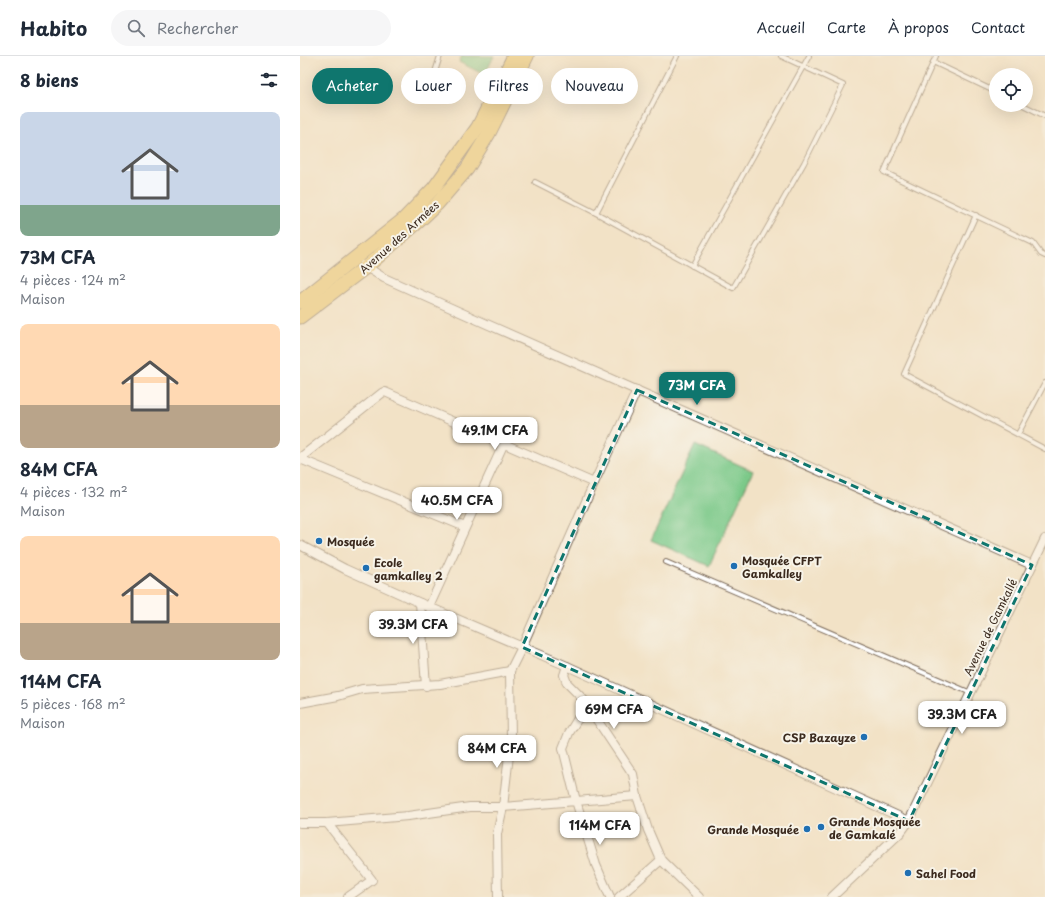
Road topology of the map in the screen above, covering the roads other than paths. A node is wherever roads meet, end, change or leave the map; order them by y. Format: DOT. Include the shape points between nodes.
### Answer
graph roads {
  1 [pos="440,56"];
  2 [pos="514,56"];
  3 [pos="527,56"];
  4 [pos="677,56"];
  5 [pos="781,56"];
  6 [pos="809,56"];
  7 [pos="936,56"];
  8 [pos="934,62"];
  9 [pos="803,66"];
  10 [pos="436,68"];
  11 [pos="989,89"];
  12 [pos="1033,110"];
  13 [pos="1045,116"];
  14 [pos="535,182"];
  15 [pos="596,213"];
  16 [pos="976,215"];
  17 [pos="1045,256"];
  18 [pos="355,259"];
  19 [pos="692,266"];
  20 [pos="366,267"];
  21 [pos="300,302"];
  22 [pos="300,317"];
  23 [pos="1045,383"];
  24 [pos="638,390"];
  25 [pos="1018,434"];
  26 [pos="504,443"];
  27 [pos="1045,448"];
  28 [pos="300,459"];
  29 [pos="594,483"];
  30 [pos="465,528"];
  31 [pos="1045,539"];
  32 [pos="300,545"];
  33 [pos="666,562"];
  34 [pos="1032,565"];
  35 [pos="420,603"];
  36 [pos="429,607"];
  37 [pos="522,647"];
  38 [pos="567,666"];
  39 [pos="510,671"];
  40 [pos="426,686"];
  41 [pos="971,693"];
  42 [pos="300,703"];
  43 [pos="589,710"];
  44 [pos="638,796"];
  45 [pos="576,801"];
  46 [pos="503,807"];
  47 [pos="909,821"];
  48 [pos="300,823"];
  49 [pos="327,823"];
  50 [pos="661,860"];
  51 [pos="348,897"];
  52 [pos="498,897"];
  53 [pos="610,897"];
  54 [pos="619,897"];
  55 [pos="699,897"];
  56 [pos="832,897"];
  1 -- 10 [label="lane"];
  2 -- 18 [label="highway, Avenue des Armées" via="478,127 434,188 404,219"];
  3 -- 20 [label="highway, Avenue des Armées" via="489,133 467,169 432,209"];
  4 -- 15 [label="lane"];
  5 -- 9 [label="lane"];
  6 -- 9 [label="lane"];
  7 -- 8 [label="lane"];
  8 -- 11 [label="lane"];
  8 -- 16 [label="lane" via="884,172"];
  9 -- 19 [label="lane"];
  9 -- 19 [label="lane" via="843,85 800,170 733,288"];
  12 -- 13 [label="lane"];
  14 -- 15 [label="lane"];
  15 -- 19 [label="lane"];
  16 -- 17 [label="lane" via="1033,243"];
  16 -- 25 [label="lane" via="904,374"];
  18 -- 20 [label="street"];
  18 -- 21 [label="highway, Avenue des Armées"];
  20 -- 22 [label="highway, Avenue des Armées"];
  20 -- 24 [label="street" via="384,278"];
  23 -- 25 [label="lane"];
  24 -- 29 [label="street"];
  24 -- 34 [label="street"];
  25 -- 27 [label="lane"];
  26 -- 28 [label="street" via="385,392"];
  26 -- 29 [label="street"];
  26 -- 30 [label="street"];
  28 -- 30 [label="street"];
  29 -- 37 [label="street"];
  30 -- 36 [label="street"];
  31 -- 34 [label="street, Avenue de Gamkallé"];
  32 -- 35 [label="street" via="345,569"];
  33 -- 41 [label="lane"];
  34 -- 41 [label="street, Avenue de Gamkallé"];
  35 -- 36 [label="street"];
  35 -- 40 [label="street"];
  36 -- 37 [label="street"];
  37 -- 38 [label="street"];
  37 -- 39 [label="street"];
  38 -- 43 [label="street" via="564,679"];
  38 -- 47 [label="street"];
  39 -- 40 [label="street"];
  39 -- 46 [label="street" via="511,738"];
  40 -- 42 [label="street" via="362,689"];
  41 -- 47 [label="street, Avenue de Gamkallé"];
  43 -- 44 [label="street" via="633,774"];
  43 -- 45 [label="street" via="577,720 563,748"];
  44 -- 45 [label="street"];
  44 -- 50 [label="street" via="648,830"];
  45 -- 46 [label="street"];
  45 -- 53 [label="street" via="596,865"];
  46 -- 49 [label="street" via="470,807 408,816"];
  46 -- 52 [label="street" via="497,834"];
  47 -- 56 [label="street, Avenue de Gamkallé" via="901,832"];
  48 -- 49 [label="street"];
  49 -- 51 [label="street" via="372,880"];
  50 -- 54 [label="street"];
  50 -- 55 [label="street"];
}
